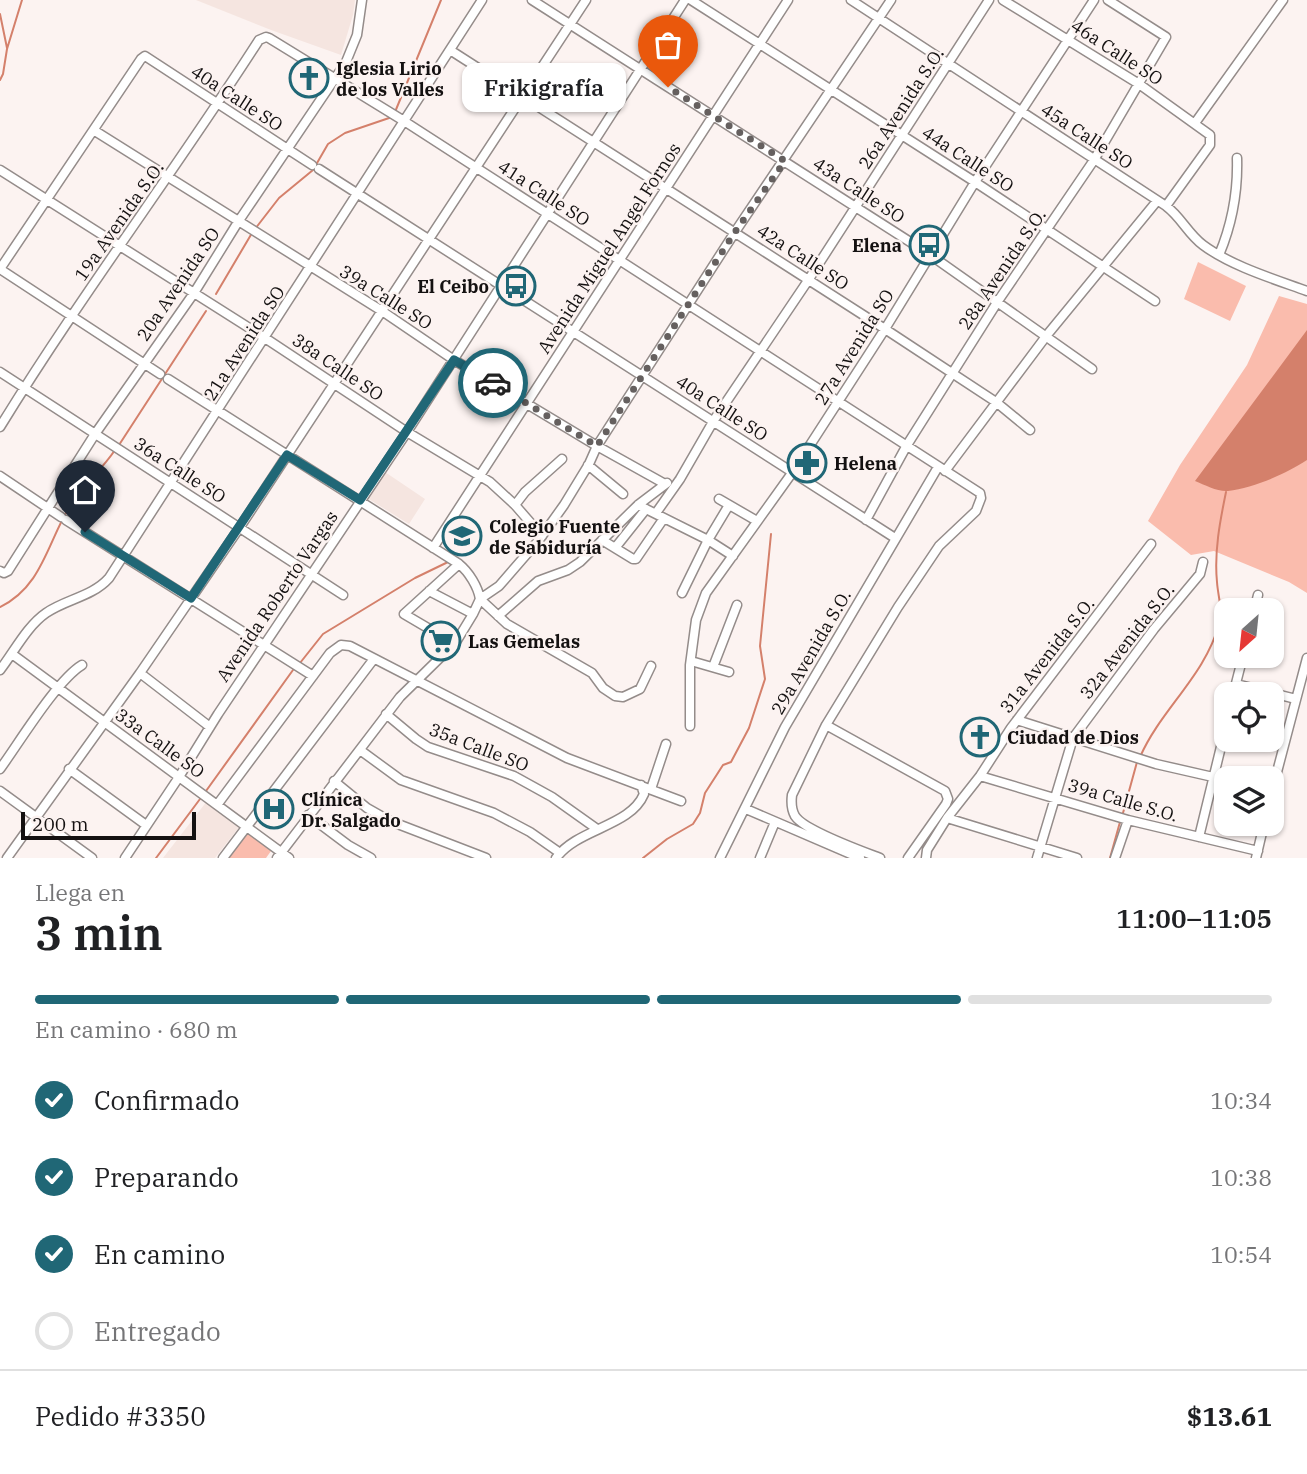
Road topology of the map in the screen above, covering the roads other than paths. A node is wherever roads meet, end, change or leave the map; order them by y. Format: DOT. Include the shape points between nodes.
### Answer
graph roads {
  1 [pos="362,0"];
  2 [pos="482,0"];
  3 [pos="532,0"];
  4 [pos="586,0"];
  5 [pos="685,0"];
  6 [pos="691,0"];
  7 [pos="788,0"];
  8 [pos="850,0"];
  9 [pos="891,0"];
  10 [pos="989,0"];
  11 [pos="1003,0"];
  12 [pos="1094,0"];
  13 [pos="1108,0"];
  14 [pos="1283,0"];
  15 [pos="879,19"];
  16 [pos="570,24"];
  17 [pos="266,37"];
  18 [pos="1068,38"];
  19 [pos="759,44"];
  20 [pos="450,50"];
  21 [pos="948,65"];
  22 [pos="640,69"];
  23 [pos="335,79"];
  24 [pos="1139,84"];
  25 [pos="831,90"];
  26 [pos="523,97"];
  27 [pos="217,105"];
  28 [pos="1021,112"];
  29 [pos="713,116"];
  30 [pos="397,117"];
  31 [pos="1195,123"];
  32 [pos="94,131"];
  33 [pos="902,135"];
  34 [pos="1210,135"];
  35 [pos="593,142"];
  36 [pos="288,150"];
  37 [pos="1237,158"];
  38 [pos="1094,160"];
  39 [pos="785,161"];
  40 [pos="476,169"];
  41 [pos="0,170"];
  42 [pos="169,177"];
  43 [pos="975,181"];
  44 [pos="666,188"];
  45 [pos="358,194"];
  46 [pos="46,200"];
  47 [pos="1161,204"];
  48 [pos="856,207"];
  49 [pos="547,214"];
  50 [pos="238,222"];
  51 [pos="1048,230"];
  52 [pos="735,232"];
  53 [pos="429,239"];
  54 [pos="120,247"];
  55 [pos="929,254"];
  56 [pos="1219,255"];
  57 [pos="620,261"];
  58 [pos="1104,265"];
  59 [pos="310,268"];
  60 [pos="0,269"];
  61 [pos="809,279"];
  62 [pos="500,285"];
  63 [pos="1307,292"];
  64 [pos="194,293"];
  65 [pos="999,301"];
  66 [pos="1155,301"];
  67 [pos="689,305"];
  68 [pos="382,311"];
  69 [pos="72,316"];
  70 [pos="885,329"];
  71 [pos="573,331"];
  72 [pos="1047,335"];
  73 [pos="265,338"];
  74 [pos="761,351"];
  75 [pos="454,360"];
  76 [pos="144,364"];
  77 [pos="1092,369"];
  78 [pos="0,372"];
  79 [pos="952,374"];
  80 [pos="643,376"];
  81 [pos="333,383"];
  82 [pos="24,388"];
  83 [pos="839,402"];
  84 [pos="996,402"];
  85 [pos="526,403"];
  86 [pos="218,412"];
  87 [pos="713,421"];
  88 [pos="0,427"];
  89 [pos="1030,430"];
  90 [pos="407,432"];
  91 [pos="95,433"];
  92 [pos="907,445"];
  93 [pos="597,446"];
  94 [pos="287,455"];
  95 [pos="562,459"];
  96 [pos="588,466"];
  97 [pos="941,469"];
  98 [pos="792,474"];
  99 [pos="0,476"];
  100 [pos="478,477"];
  101 [pos="680,479"];
  102 [pos="172,483"];
  103 [pos="665,484"];
  104 [pos="623,494"];
  105 [pos="719,499"];
  106 [pos="360,500"];
  107 [pos="515,505"];
  108 [pos="729,505"];
  109 [pos="642,507"];
  110 [pos="47,508"];
  111 [pos="660,515"];
  112 [pos="866,520"];
  113 [pos="757,522"];
  114 [pos="240,527"];
  115 [pos="542,536"];
  116 [pos="895,538"];
  117 [pos="603,540"];
  118 [pos="708,540"];
  119 [pos="1151,544"];
  120 [pos="433,548"];
  121 [pos="615,548"];
  122 [pos="733,556"];
  123 [pos="124,557"];
  124 [pos="1203,562"];
  125 [pos="459,564"];
  126 [pos="0,571"];
  127 [pos="313,574"];
  128 [pos="429,591"];
  129 [pos="682,593"];
  130 [pos="344,594"];
  131 [pos="1258,595"];
  132 [pos="191,598"];
  133 [pos="1257,598"];
  134 [pos="480,599"];
  135 [pos="737,605"];
  136 [pos="473,614"];
  137 [pos="498,615"];
  138 [pos="455,644"];
  139 [pos="264,646"];
  140 [pos="12,654"];
  141 [pos="1307,658"];
  142 [pos="373,660"];
  143 [pos="691,661"];
  144 [pos="82,664"];
  145 [pos="651,666"];
  146 [pos="713,667"];
  147 [pos="0,670"];
  148 [pos="729,672"];
  149 [pos="140,673"];
  150 [pos="313,676"];
  151 [pos="417,682"];
  152 [pos="59,688"];
  153 [pos="1284,696"];
  154 [pos="1296,699"];
  155 [pos="386,714"];
  156 [pos="1017,720"];
  157 [pos="105,721"];
  158 [pos="826,725"];
  159 [pos="690,726"];
  160 [pos="209,727"];
  161 [pos="1073,738"];
  162 [pos="666,744"];
  163 [pos="360,750"];
  164 [pos="1219,752"];
  165 [pos="1279,766"];
  166 [pos="0,769"];
  167 [pos="69,769"];
  168 [pos="980,776"];
  169 [pos="179,777"];
  170 [pos="1213,777"];
  171 [pos="334,781"];
  172 [pos="642,785"];
  173 [pos="651,789"];
  174 [pos="0,791"];
  175 [pos="1056,797"];
  176 [pos="681,801"];
  177 [pos="217,805"];
  178 [pos="746,809"];
  179 [pos="308,815"];
  180 [pos="36,816"];
  181 [pos="947,818"];
  182 [pos="1128,820"];
  183 [pos="775,822"];
  184 [pos="146,825"];
  185 [pos="247,826"];
  186 [pos="597,829"];
  187 [pos="1261,836"];
  188 [pos="1199,837"];
  189 [pos="1041,848"];
  190 [pos="1257,854"];
  191 [pos="279,855"];
  192 [pos="558,855"];
  193 [pos="7,858"];
  194 [pos="92,858"];
  195 [pos="125,858"];
  196 [pos="223,858"];
  197 [pos="289,858"];
  198 [pos="371,858"];
  199 [pos="486,858"];
  200 [pos="720,858"];
  201 [pos="760,858"];
  202 [pos="860,858"];
  203 [pos="880,858"];
  204 [pos="908,858"];
  205 [pos="926,858"];
  206 [pos="1037,858"];
  207 [pos="1077,858"];
  208 [pos="1115,858"];
  1 -- 23 [label="street, 20a Avenida SO" via="357,35"];
  2 -- 20 [label="street, 21a Avenida SO"];
  3 -- 16 [label="street, 43a Calle SO"];
  4 -- 16 [label="street"];
  5 -- 22 [label="street, Avenida Roberto Vargas"];
  6 -- 19 [label="street, 44a Calle SO"];
  7 -- 19 [label="street, Avenida Miguel Angel Fornos"];
  8 -- 15 [label="street, 45a Calle SO"];
  9 -- 15 [label="street"];
  10 -- 21 [label="street, 26a Avenida S.O."];
  11 -- 18 [label="street, 46a Calle SO"];
  12 -- 18 [label="street, 27a Avenida SO"];
  13 -- 24 [label="street, 28a Avenida S.O." via="1166,37"];
  14 -- 31 [label="street"];
  15 -- 21 [label="street, 45a Calle SO"];
  15 -- 25 [label="street"];
  16 -- 22 [label="street, 43a Calle SO"];
  16 -- 26 [label="street"];
  17 -- 23 [label="street, 41a Calle SO"];
  17 -- 27 [label="street, 19a Avenida S.O." via="258,40"];
  18 -- 24 [label="street, 46a Calle SO"];
  18 -- 28 [label="street, 27a Avenida SO"];
  19 -- 25 [label="street, 44a Calle SO"];
  19 -- 29 [label="street, Avenida Miguel Angel Fornos"];
  20 -- 26 [label="street, 42a Calle SO"];
  20 -- 30 [label="street, 21a Avenida SO"];
  21 -- 28 [label="street, 45a Calle SO"];
  21 -- 33 [label="street, 26a Avenida S.O."];
  22 -- 29 [label="street, 43a Calle SO"];
  22 -- 35 [label="street, Avenida Roberto Vargas"];
  23 -- 30 [label="street, 41a Calle SO"];
  23 -- 36 [label="street, 20a Avenida SO"];
  24 -- 31 [label="street, 46a Calle SO"];
  24 -- 38 [label="street, 28a Avenida S.O."];
  25 -- 33 [label="street, 44a Calle SO"];
  25 -- 39 [label="street"];
  26 -- 35 [label="street, 42a Calle SO"];
  26 -- 40 [label="street"];
  27 -- 32 [label="street, 40a Calle SO" via="145,57"];
  27 -- 36 [label="street, 40a Calle SO"];
  27 -- 42 [label="street, 19a Avenida S.O."];
  28 -- 38 [label="street, 45a Calle SO"];
  28 -- 43 [label="street, 27a Avenida SO"];
  29 -- 39 [label="street, 43a Calle SO"];
  29 -- 44 [label="street, Avenida Miguel Angel Fornos"];
  30 -- 40 [label="street, 41a Calle SO"];
  30 -- 45 [label="street, 21a Avenida SO"];
  31 -- 34 [label="street, 46a Calle SO"];
  32 -- 42 [label="street, 39a Calle SO"];
  32 -- 46 [label="street"];
  33 -- 43 [label="street, 44a Calle SO"];
  33 -- 48 [label="street, 26a Avenida S.O."];
  34 -- 47 [label="street, 29a Avenida S.O." via="1210,145"];
  35 -- 44 [label="street, 42a Calle SO"];
  35 -- 49 [label="street, Avenida Roberto Vargas"];
  36 -- 45 [label="street, 40a Calle SO"];
  36 -- 50 [label="street, 20a Avenida SO"];
  37 -- 56 [label="street" via="1238,181"];
  38 -- 47 [label="street, 45a Calle SO"];
  38 -- 51 [label="street, 28a Avenida S.O."];
  39 -- 48 [label="street, 43a Calle SO"];
  39 -- 52 [label="street"];
  40 -- 49 [label="street, 41a Calle SO"];
  40 -- 53 [label="street"];
  41 -- 46 [label="street, 38a Calle SO"];
  42 -- 50 [label="street, 39a Calle SO"];
  42 -- 54 [label="street, 19a Avenida S.O."];
  43 -- 51 [label="street, 44a Calle SO"];
  43 -- 55 [label="street, 27a Avenida SO"];
  44 -- 52 [label="street, 42a Calle SO"];
  44 -- 57 [label="street, Avenida Miguel Angel Fornos"];
  45 -- 53 [label="street, 40a Calle SO"];
  45 -- 59 [label="street, 21a Avenida SO"];
  46 -- 54 [label="street, 38a Calle SO"];
  46 -- 60 [label="street"];
  47 -- 56 [label="street, 45a Calle SO" via="1176,214 1202,245"];
  47 -- 58 [label="street, 29a Avenida S.O."];
  48 -- 55 [label="street, 43a Calle SO"];
  48 -- 61 [label="street, 26a Avenida S.O."];
  49 -- 57 [label="street, 41a Calle SO"];
  49 -- 62 [label="street, Avenida Roberto Vargas"];
  50 -- 59 [label="street, 39a Calle SO"];
  50 -- 64 [label="street, 20a Avenida SO"];
  51 -- 58 [label="street, 44a Calle SO"];
  51 -- 65 [label="street, 28a Avenida S.O."];
  52 -- 61 [label="street, 42a Calle SO"];
  52 -- 67 [label="street"];
  53 -- 62 [label="street, 40a Calle SO"];
  53 -- 68 [label="street"];
  54 -- 64 [label="street, 38a Calle SO"];
  54 -- 69 [label="street, 19a Avenida S.O."];
  55 -- 65 [label="street, 43a Calle SO"];
  55 -- 70 [label="street, 27a Avenida SO"];
  56 -- 63 [label="street, 45a Calle SO"];
  57 -- 67 [label="street, 41a Calle SO"];
  57 -- 71 [label="street, Avenida Miguel Angel Fornos"];
  58 -- 66 [label="street, 44a Calle SO"];
  58 -- 72 [label="street, 29a Avenida S.O."];
  59 -- 68 [label="street, 39a Calle SO"];
  59 -- 73 [label="street, 21a Avenida SO"];
  60 -- 69 [label="street"];
  61 -- 70 [label="street, 42a Calle SO"];
  61 -- 74 [label="street, 26a Avenida S.O."];
  62 -- 71 [label="street, 40a Calle SO"];
  62 -- 75 [label="street, Avenida Roberto Vargas"];
  64 -- 73 [label="street, 38a Calle SO"];
  64 -- 76 [label="street, 20a Avenida SO"];
  65 -- 72 [label="street, 43a Calle SO"];
  65 -- 79 [label="street, 28a Avenida S.O."];
  67 -- 74 [label="street, 41a Calle SO"];
  67 -- 80 [label="street"];
  68 -- 75 [label="street, 39a Calle SO"];
  68 -- 81 [label="street"];
  69 -- 76 [label="street"];
  69 -- 82 [label="street, 19a Avenida S.O."];
  70 -- 79 [label="street, 42a Calle SO"];
  70 -- 83 [label="street, 27a Avenida SO"];
  71 -- 80 [label="street, 40a Calle SO"];
  71 -- 85 [label="street, Avenida Miguel Angel Fornos"];
  72 -- 77 [label="street, 43a Calle SO"];
  72 -- 84 [label="street, 29a Avenida S.O."];
  73 -- 81 [label="street, 38a Calle SO"];
  73 -- 86 [label="street, 21a Avenida SO"];
  74 -- 83 [label="street, 41a Calle SO"];
  74 -- 87 [label="street, 26a Avenida S.O."];
  75 -- 85 [label="street, 39a Calle SO"];
  75 -- 90 [label="street, Avenida Roberto Vargas"];
  76 -- 86 [label="street"];
  76 -- 91 [label="street, 20a Avenida SO"];
  78 -- 82 [label="street, 36a Calle SO"];
  79 -- 84 [label="street, 42a Calle SO"];
  79 -- 92 [label="street, 28a Avenida S.O."];
  80 -- 87 [label="street, 40a Calle SO"];
  80 -- 93 [label="street"];
  81 -- 90 [label="street, 38a Calle SO"];
  81 -- 94 [label="street"];
  82 -- 88 [label="street, 19a Avenida S.O."];
  82 -- 91 [label="street, 36a Calle SO"];
  83 -- 92 [label="street, 41a Calle SO"];
  83 -- 98 [label="street, 27a Avenida SO"];
  84 -- 89 [label="street, 42a Calle SO"];
  84 -- 97 [label="street, 29a Avenida S.O."];
  85 -- 93 [label="street, 39a Calle SO"];
  85 -- 100 [label="street, Avenida Miguel Angel Fornos"];
  86 -- 94 [label="street"];
  86 -- 102 [label="street, 21a Avenida SO"];
  87 -- 98 [label="street, 40a Calle SO"];
  87 -- 101 [label="street, 26a Avenida S.O."];
  90 -- 100 [label="street, 38a Calle SO"];
  90 -- 106 [label="street, Avenida Roberto Vargas"];
  91 -- 102 [label="street, 36a Calle SO"];
  91 -- 110 [label="street, 20a Avenida SO"];
  92 -- 97 [label="street, 41a Calle SO"];
  92 -- 112 [label="street, 28a Avenida S.O."];
  93 -- 96 [label="street"];
  93 -- 103 [label="street, 39a Calle SO"];
  94 -- 106 [label="street"];
  94 -- 114 [label="street"];
  95 -- 107 [label="street"];
  96 -- 104 [label="street"];
  96 -- 115 [label="street"];
  97 -- 116 [label="street, 29a Avenida S.O."];
  97 -- 158 [label="street, 41a Calle SO" via="975,487 982,498 976,511 939,546"];
  98 -- 112 [label="street, 40a Calle SO"];
  98 -- 113 [label="street, 27a Avenida SO"];
  99 -- 110 [label="street"];
  100 -- 107 [label="street, 38a Calle SO"];
  100 -- 120 [label="street, Avenida Miguel Angel Fornos"];
  101 -- 103 [label="street"];
  101 -- 111 [label="street, 26a Avenida S.O."];
  102 -- 114 [label="street, 36a Calle SO"];
  102 -- 123 [label="street, 21a Avenida SO"];
  103 -- 109 [label="street"];
  105 -- 108 [label="street"];
  106 -- 120 [label="street"];
  106 -- 127 [label="street, Avenida Roberto Vargas"];
  107 -- 115 [label="street, 38a Calle SO"];
  108 -- 113 [label="street"];
  108 -- 118 [label="street"];
  109 -- 111 [label="street"];
  109 -- 117 [label="street"];
  109 -- 121 [label="street"];
  110 -- 123 [label="street"];
  110 -- 126 [label="street, 20a Avenida SO" via="8,570"];
  111 -- 118 [label="street"];
  111 -- 121 [label="street, 26a Avenida S.O." via="636,559"];
  112 -- 116 [label="street, 40a Calle SO"];
  113 -- 122 [label="street, 27a Avenida SO"];
  114 -- 127 [label="street, 36a Calle SO"];
  114 -- 132 [label="street"];
  115 -- 134 [label="street" via="499,586"];
  116 -- 178 [label="street, 29a Avenida S.O." via="785,727"];
  117 -- 121 [label="street"];
  117 -- 137 [label="street" via="580,562 538,581"];
  118 -- 122 [label="street"];
  118 -- 129 [label="street"];
  119 -- 156 [label="street, 31a Avenida S.O."];
  120 -- 125 [label="street"];
  122 -- 143 [label="street, 27a Avenida SO" via="706,593 696,620"];
  123 -- 132 [label="street"];
  123 -- 140 [label="street, 21a Avenida SO" via="101,587 45,613"];
  124 -- 161 [label="street, 32a Avenida S.O." via="1200,574"];
  125 -- 128 [label="street"];
  125 -- 134 [label="street"];
  127 -- 130 [label="street, 36a Calle SO"];
  127 -- 139 [label="street, Avenida Roberto Vargas"];
  128 -- 136 [label="street"];
  128 -- 138 [label="street" via="404,614"];
  131 -- 133 [label="street"];
  132 -- 139 [label="street"];
  132 -- 149 [label="street"];
  134 -- 136 [label="street"];
  134 -- 137 [label="street"];
  135 -- 146 [label="street"];
  136 -- 138 [label="street"];
  137 -- 145 [label="street" via="536,643 592,673 615,696 640,689"];
  138 -- 151 [label="street"];
  139 -- 150 [label="street"];
  139 -- 160 [label="street, Avenida Roberto Vargas"];
  140 -- 147 [label="street, 21a Avenida SO"];
  140 -- 152 [label="street, 33a Calle SO"];
  141 -- 154 [label="street"];
  142 -- 150 [label="street" via="341,645"];
  142 -- 151 [label="street"];
  142 -- 185 [label="street"];
  143 -- 146 [label="street"];
  143 -- 159 [label="street, 27a Avenida SO"];
  144 -- 152 [label="street"];
  146 -- 148 [label="street"];
  149 -- 157 [label="street"];
  149 -- 160 [label="street"];
  150 -- 177 [label="street"];
  151 -- 155 [label="street"];
  151 -- 172 [label="street" via="567,758"];
  152 -- 157 [label="street, 33a Calle SO"];
  152 -- 166 [label="street"];
  153 -- 154 [label="street"];
  154 -- 165 [label="street"];
  155 -- 163 [label="street"];
  155 -- 186 [label="street, 35a Calle SO" via="428,747 514,776"];
  156 -- 161 [label="street"];
  156 -- 168 [label="street, 31a Avenida S.O."];
  157 -- 167 [label="street"];
  157 -- 169 [label="street, 33a Calle SO"];
  158 -- 203 [label="street" via="792,795 794,816"];
  158 -- 204 [label="street" via="945,791 946,804"];
  160 -- 169 [label="street, Avenida Roberto Vargas"];
  161 -- 170 [label="street"];
  161 -- 175 [label="street, 32a Avenida S.O."];
  162 -- 173 [label="street"];
  163 -- 171 [label="street"];
  163 -- 192 [label="street" via="401,780 494,813 530,832"];
  164 -- 170 [label="street"];
  167 -- 180 [label="street"];
  167 -- 184 [label="street"];
  168 -- 175 [label="street, 39a Calle S.O."];
  168 -- 181 [label="street, 31a Avenida S.O."];
  169 -- 177 [label="street, 33a Calle SO"];
  169 -- 184 [label="street, Avenida Roberto Vargas"];
  170 -- 188 [label="street"];
  171 -- 179 [label="street"];
  171 -- 199 [label="street" via="390,821"];
  172 -- 173 [label="street"];
  172 -- 186 [label="street" via="644,794 633,811"];
  173 -- 176 [label="street"];
  174 -- 180 [label="street"];
  175 -- 182 [label="street, 39a Calle S.O."];
  175 -- 189 [label="street, 32a Avenida S.O."];
  177 -- 185 [label="street, 33a Calle SO"];
  178 -- 183 [label="street"];
  178 -- 200 [label="street, 29a Avenida S.O."];
  179 -- 191 [label="street"];
  179 -- 198 [label="street"];
  180 -- 193 [label="street"];
  180 -- 194 [label="street"];
  181 -- 189 [label="street"];
  181 -- 205 [label="street, 31a Avenida S.O."];
  182 -- 188 [label="street, 39a Calle S.O."];
  182 -- 208 [label="street"];
  183 -- 201 [label="street"];
  183 -- 202 [label="street"];
  184 -- 195 [label="street, Avenida Roberto Vargas"];
  185 -- 191 [label="street, 33a Calle SO"];
  185 -- 196 [label="street"];
  186 -- 192 [label="street"];
  187 -- 190 [label="street"];
  188 -- 190 [label="street, 39a Calle S.O."];
  189 -- 206 [label="street, 32a Avenida S.O."];
  189 -- 207 [label="street"];
  191 -- 197 [label="street, 33a Calle SO"];
}
